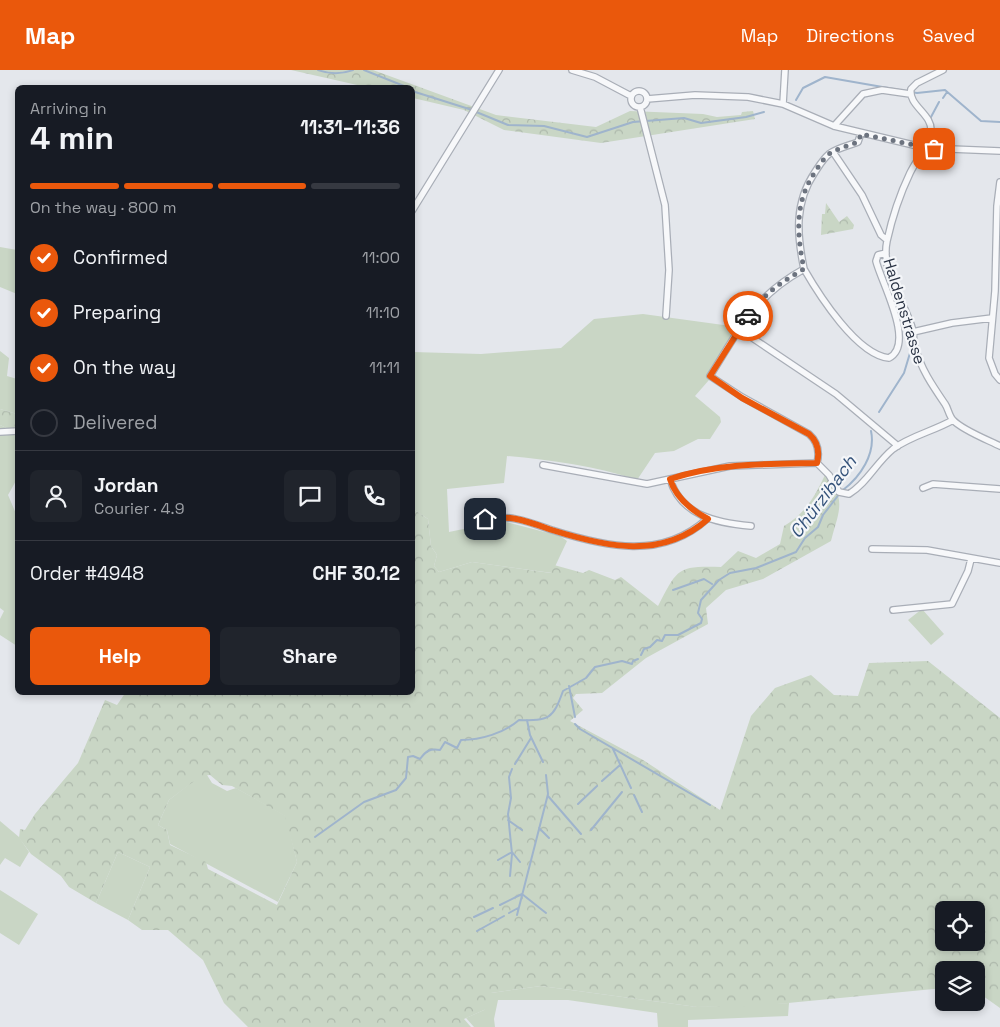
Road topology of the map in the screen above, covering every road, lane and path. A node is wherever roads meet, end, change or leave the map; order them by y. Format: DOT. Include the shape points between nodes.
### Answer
graph roads {
  1 [pos="499,70"];
  2 [pos="572,70"];
  3 [pos="785,70"];
  4 [pos="943,70"];
  5 [pos="911,92"];
  6 [pos="632,96"];
  7 [pos="647,99"];
  8 [pos="783,104"];
  9 [pos="640,107"];
  10 [pos="834,126"];
  11 [pos="861,134"];
  12 [pos="926,148"];
  13 [pos="1000,151"];
  14 [pos="833,152"];
  15 [pos="1000,182"];
  16 [pos="999,196"];
  17 [pos="415,206"];
  18 [pos="887,240"];
  19 [pos="886,252"];
  20 [pos="804,269"];
  21 [pos="997,282"];
  22 [pos="666,316"];
  23 [pos="992,318"];
  24 [pos="741,327"];
  25 [pos="913,332"];
  26 [pos="1000,380"];
  27 [pos="953,420"];
  28 [pos="15,431"];
  29 [pos="0,432"];
  30 [pos="898,446"];
  31 [pos="1000,446"];
  32 [pos="817,463"];
  33 [pos="543,465"];
  34 [pos="670,479"];
  35 [pos="923,488"];
  36 [pos="1000,488"];
  37 [pos="485,519"];
  38 [pos="708,519"];
  39 [pos="751,526"];
  40 [pos="872,549"];
  41 [pos="971,559"];
  42 [pos="1000,563"];
  43 [pos="893,610"];
  1 -- 17 [label="street"];
  2 -- 6 [label="street" via="595,77"];
  3 -- 8 [label="street"];
  4 -- 5 [label="street" via="917,83"];
  5 -- 10 [label="street" via="882,90 863,94"];
  5 -- 12 [label="street" via="931,125"];
  6 -- 7 [label="street" via="641,91"];
  6 -- 9 [label="street" via="633,105"];
  7 -- 8 [label="street" via="726,95"];
  7 -- 9 [label="street" via="646,104"];
  8 -- 10 [label="street"];
  9 -- 22 [label="street" via="665,205 669,270"];
  10 -- 11 [label="street"];
  11 -- 12 [label="street"];
  11 -- 14 [label="street" via="858,142"];
  12 -- 13 [label="street"];
  12 -- 18 [label="street, Haldenstrasse" via="901,192"];
  14 -- 18 [label="street"];
  14 -- 20 [label="street" via="810,178 801,202 798,228"];
  15 -- 16 [label="street"];
  16 -- 21 [label="street" via="995,232"];
  18 -- 19 [label="street, Haldenstrasse"];
  19 -- 20 [label="street" via="878,255 876,261 894,312 899,340 896,353 889,358 854,337 833,315"];
  19 -- 25 [label="street, Haldenstrasse" via="888,270"];
  20 -- 24 [label="street" via="772,289"];
  21 -- 23 [label="street"];
  23 -- 25 [label="street"];
  23 -- 26 [label="street" via="989,358"];
  24 -- 30 [label="street" via="748,335 836,394"];
  24 -- 32 [label="street" via="710,376 742,398 809,434 818,448"];
  25 -- 27 [label="street, Haldenstrasse" via="914,346 925,374"];
  27 -- 30 [label="street"];
  27 -- 31 [label="street, Haldenstrasse"];
  28 -- 29 [label="street"];
  30 -- 32 [label="street" via="863,484 849,494 840,493"];
  32 -- 34 [label="street" via="730,466"];
  33 -- 34 [label="street" via="647,484"];
  34 -- 38 [label="street" via="681,499"];
  35 -- 36 [label="street" via="933,484"];
  37 -- 38 [label="street" via="514,518 570,535 653,547 686,535"];
  38 -- 39 [label="street"];
  40 -- 41 [label="street" via="927,550"];
  41 -- 42 [label="street"];
  41 -- 43 [label="street" via="952,604"];
}
